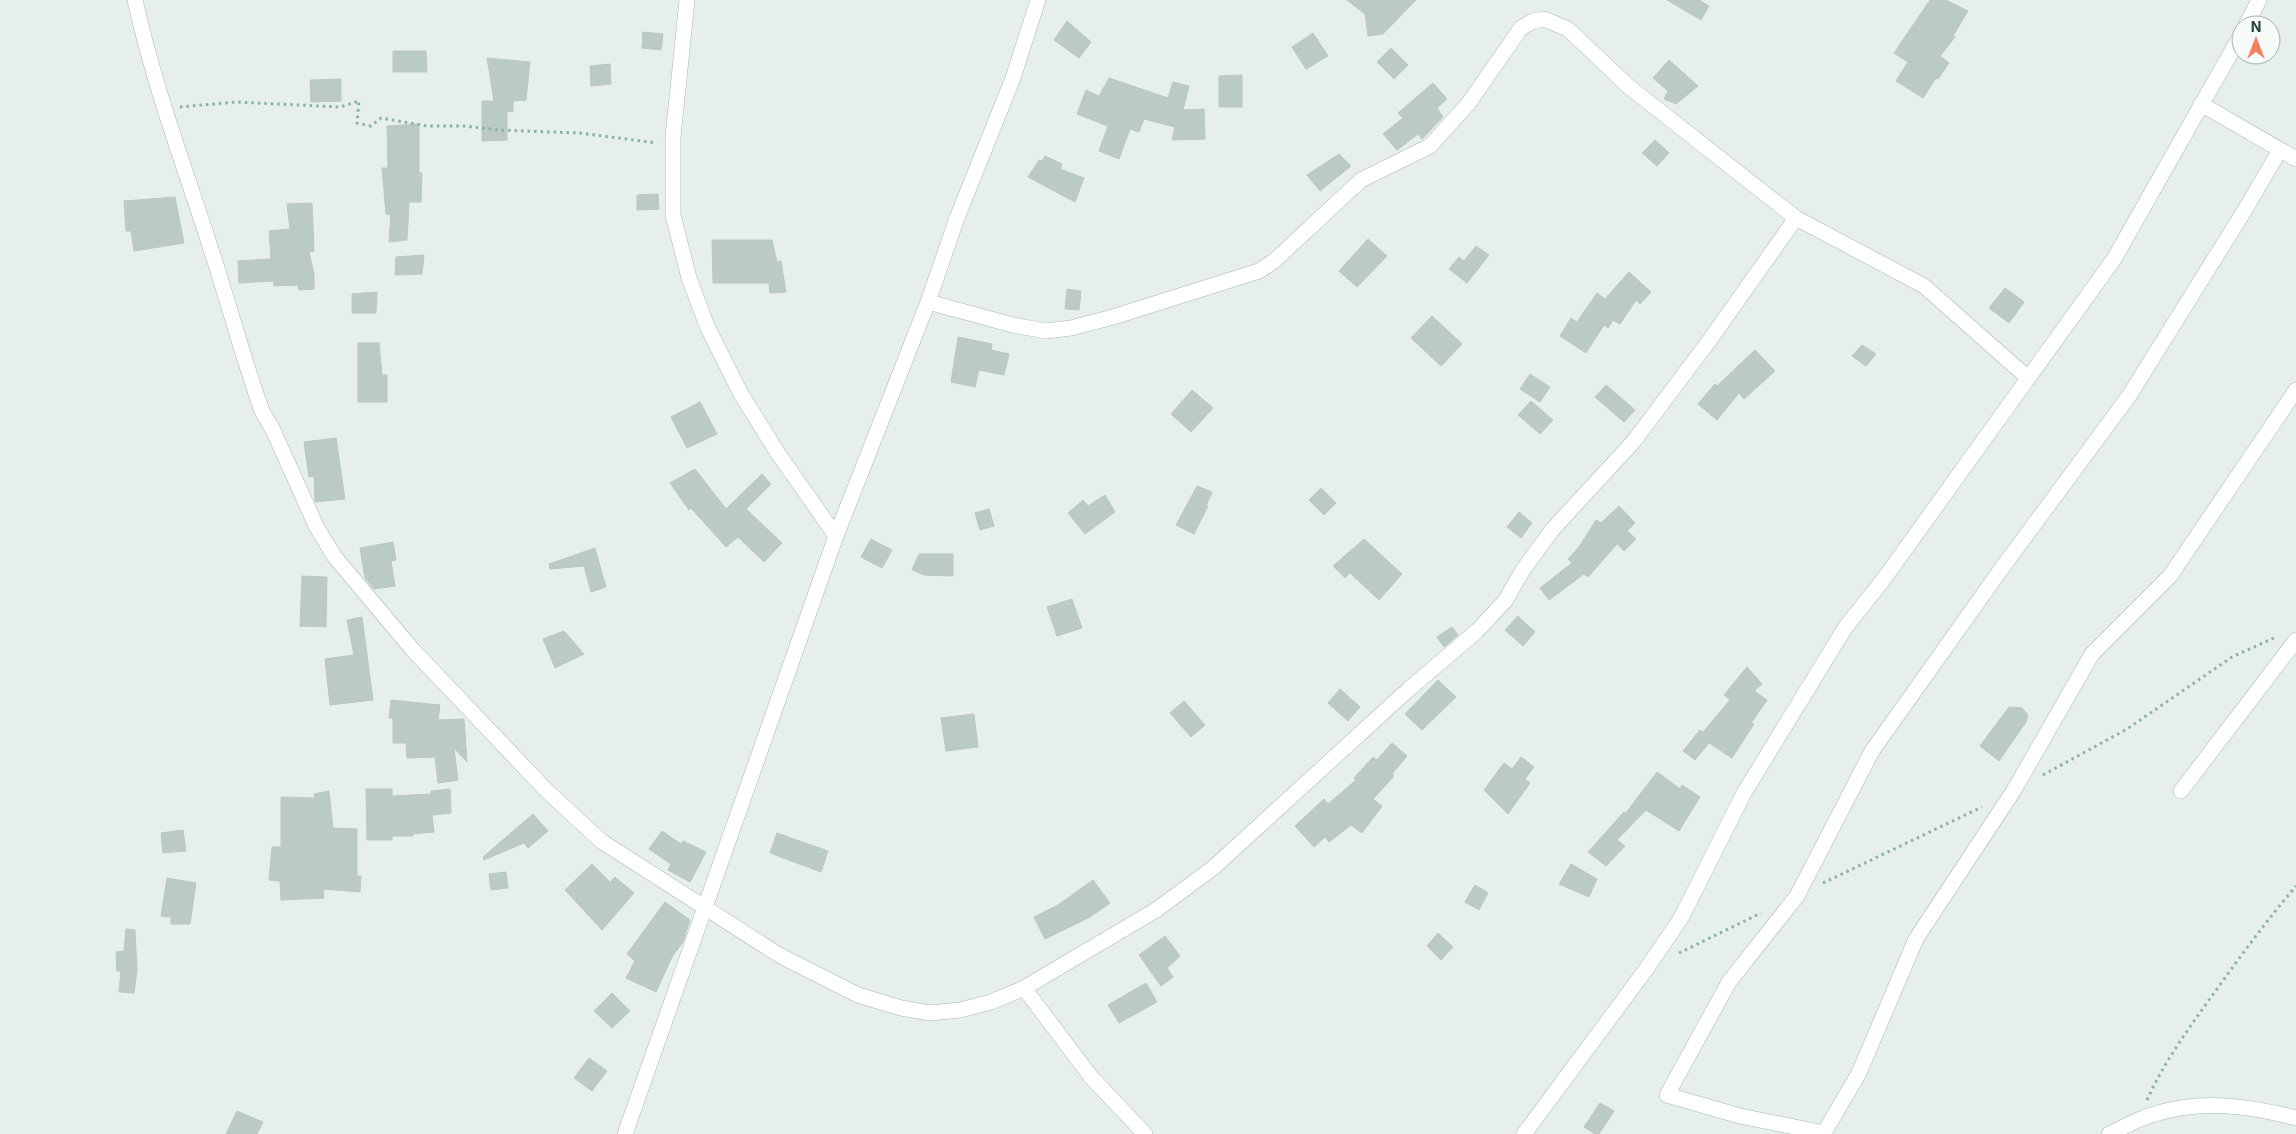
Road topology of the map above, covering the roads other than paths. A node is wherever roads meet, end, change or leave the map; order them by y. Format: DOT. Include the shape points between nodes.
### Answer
graph roads {
  1 [pos="135,0"];
  2 [pos="687,0"];
  3 [pos="1038,0"];
  4 [pos="2259,0"];
  5 [pos="2251,15"];
  6 [pos="2231,52"];
  7 [pos="2201,104"];
  8 [pos="2280,150"];
  9 [pos="2296,159"];
  10 [pos="1796,218"];
  11 [pos="928,302"];
  12 [pos="2028,378"];
  13 [pos="2296,390"];
  14 [pos="836,536"];
  15 [pos="2296,640"];
  16 [pos="2181,791"];
  17 [pos="704,907"];
  18 [pos="1024,988"];
  19 [pos="2296,1118"];
  20 [pos="625,1134"];
  21 [pos="1145,1134"];
  22 [pos="1524,1134"];
  23 [pos="2109,1134"];
  1 -- 17 [label="street" via="164,109 262,411 316,526 334,556 412,649 545,789 601,841"];
  2 -- 14 [label="street" via="673,146 673,215 689,278 741,394"];
  3 -- 11 [label="street" via="1013,78 956,218"];
  4 -- 5 [label="street"];
  6 -- 7 [label="street"];
  7 -- 8 [label="street"];
  7 -- 12 [label="street" via="2114,259"];
  8 -- 9 [label="street"];
  8 -- 13 [label="street" via="2129,396 1872,751 1797,896 1729,982 1667,1095 1740,1116 1824,1132 1859,1073 1916,939 2014,790 2092,654 2170,576"];
  10 -- 11 [label="street" via="1628,86 1568,29 1544,19 1521,28 1468,104 1430,146 1361,180 1259,272 1113,317 1046,331"];
  10 -- 12 [label="street" via="1924,286"];
  10 -- 18 [label="street" via="1634,441 1552,530 1505,601 1477,631 1214,868 1156,910"];
  11 -- 14 [label="street"];
  12 -- 22 [label="street" via="1845,628 1744,793 1681,918"];
  14 -- 17 [label="street"];
  15 -- 16 [label="street"];
  17 -- 18 [label="street" via="779,954 832,982 858,995 901,1008 930,1012 960,1010 991,1002"];
  17 -- 20 [label="street"];
  18 -- 21 [label="street" via="1092,1077"];
  19 -- 23 [label="street" via="2226,1105 2189,1106 2154,1114"];
}
